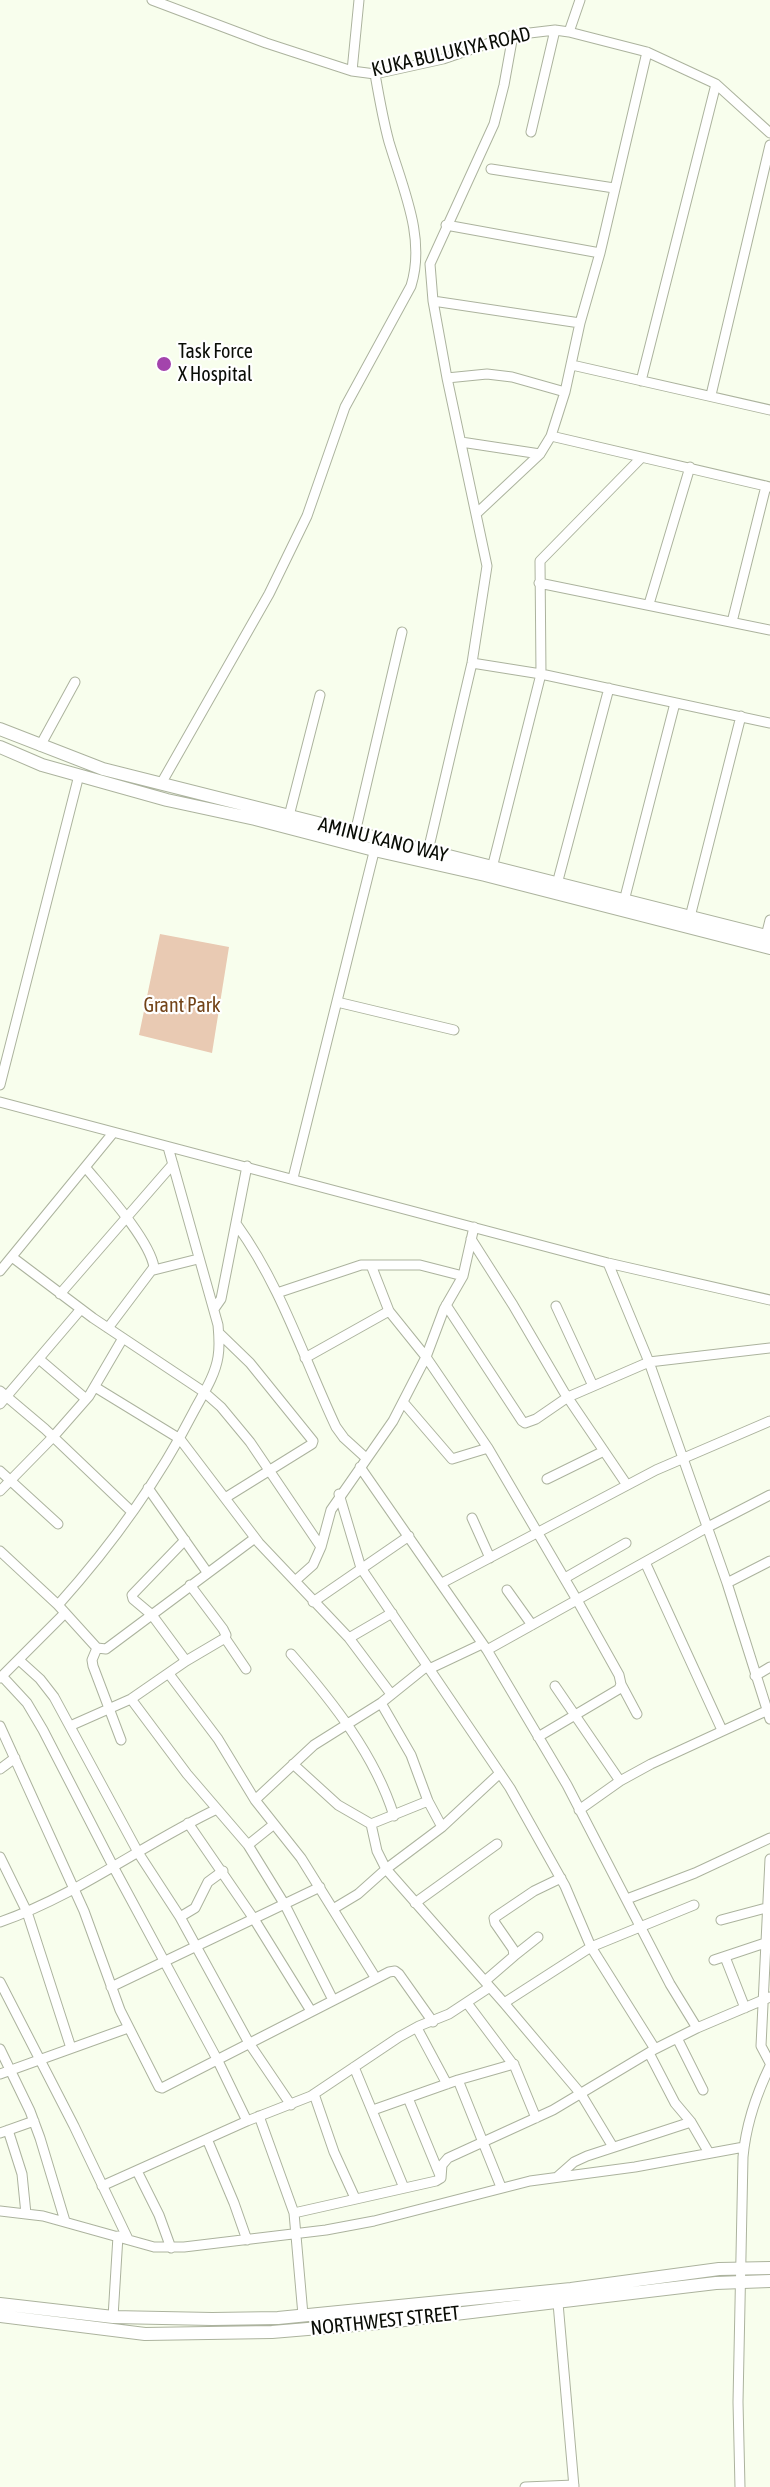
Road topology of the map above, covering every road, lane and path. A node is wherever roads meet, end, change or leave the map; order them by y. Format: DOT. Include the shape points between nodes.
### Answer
graph roads {
  1 [pos="152,0"];
  2 [pos="359,0"];
  3 [pos="580,0"];
  4 [pos="555,30"];
  5 [pos="568,32"];
  6 [pos="513,35"];
  7 [pos="647,52"];
  8 [pos="352,71"];
  9 [pos="375,74"];
  10 [pos="716,84"];
  11 [pos="531,132"];
  12 [pos="770,133"];
  13 [pos="770,145"];
  14 [pos="490,169"];
  15 [pos="614,188"];
  16 [pos="446,225"];
  17 [pos="600,253"];
  18 [pos="433,301"];
  19 [pos="580,323"];
  20 [pos="572,365"];
  21 [pos="447,378"];
  22 [pos="641,381"];
  23 [pos="565,392"];
  24 [pos="711,395"];
  25 [pos="770,410"];
  26 [pos="551,436"];
  27 [pos="461,442"];
  28 [pos="540,454"];
  29 [pos="641,458"];
  30 [pos="690,467"];
  31 [pos="768,487"];
  32 [pos="476,514"];
  33 [pos="539,583"];
  34 [pos="649,604"];
  35 [pos="732,622"];
  36 [pos="770,630"];
  37 [pos="402,632"];
  38 [pos="472,663"];
  39 [pos="541,674"];
  40 [pos="75,682"];
  41 [pos="609,688"];
  42 [pos="320,695"];
  43 [pos="675,703"];
  44 [pos="741,716"];
  45 [pos="770,723"];
  46 [pos="0,729"];
  47 [pos="35,744"];
  48 [pos="0,747"];
  49 [pos="23,757"];
  50 [pos="80,775"];
  51 [pos="162,782"];
  52 [pos="289,816"];
  53 [pos="355,833"];
  54 [pos="376,844"];
  55 [pos="428,851"];
  56 [pos="492,868"];
  57 [pos="557,884"];
  58 [pos="624,901"];
  59 [pos="690,917"];
  60 [pos="770,920"];
  61 [pos="769,940"];
  62 [pos="337,1002"];
  63 [pos="453,1030"];
  64 [pos="0,1086"];
  65 [pos="0,1102"];
  66 [pos="113,1133"];
  67 [pos="168,1147"];
  68 [pos="173,1164"];
  69 [pos="247,1166"];
  70 [pos="86,1168"];
  71 [pos="293,1178"];
  72 [pos="126,1218"];
  73 [pos="237,1225"];
  74 [pos="474,1227"];
  75 [pos="471,1239"];
  76 [pos="12,1257"];
  77 [pos="198,1259"];
  78 [pos="608,1263"];
  79 [pos="371,1265"];
  80 [pos="154,1270"];
  81 [pos="0,1271"];
  82 [pos="464,1276"];
  83 [pos="277,1293"];
  84 [pos="60,1294"];
  85 [pos="770,1300"];
  86 [pos="446,1305"];
  87 [pos="556,1306"];
  88 [pos="81,1309"];
  89 [pos="214,1309"];
  90 [pos="389,1311"];
  91 [pos="108,1328"];
  92 [pos="219,1333"];
  93 [pos="123,1338"];
  94 [pos="770,1348"];
  95 [pos="305,1358"];
  96 [pos="426,1358"];
  97 [pos="39,1359"];
  98 [pos="649,1362"];
  99 [pos="593,1386"];
  100 [pos="95,1387"];
  101 [pos="204,1392"];
  102 [pos="2,1397"];
  103 [pos="568,1397"];
  104 [pos="86,1399"];
  105 [pos="403,1402"];
  106 [pos="770,1421"];
  107 [pos="53,1437"];
  108 [pos="180,1439"];
  109 [pos="488,1448"];
  110 [pos="604,1451"];
  111 [pos="366,1458"];
  112 [pos="682,1459"];
  113 [pos="360,1467"];
  114 [pos="0,1471"];
  115 [pos="270,1471"];
  116 [pos="547,1479"];
  117 [pos="10,1480"];
  118 [pos="627,1485"];
  119 [pos="148,1488"];
  120 [pos="0,1491"];
  121 [pos="339,1494"];
  122 [pos="770,1495"];
  123 [pos="225,1498"];
  124 [pos="132,1512"];
  125 [pos="472,1518"];
  126 [pos="58,1524"];
  127 [pos="706,1527"];
  128 [pos="538,1532"];
  129 [pos="409,1536"];
  130 [pos="255,1538"];
  131 [pos="185,1540"];
  132 [pos="626,1543"];
  133 [pos="321,1548"];
  134 [pos="0,1551"];
  135 [pos="490,1558"];
  136 [pos="770,1561"];
  137 [pos="645,1562"];
  138 [pos="361,1569"];
  139 [pos="207,1572"];
  140 [pos="565,1578"];
  141 [pos="295,1581"];
  142 [pos="442,1583"];
  143 [pos="727,1583"];
  144 [pos="190,1585"];
  145 [pos="507,1590"];
  146 [pos="577,1600"];
  147 [pos="313,1602"];
  148 [pos="58,1605"];
  149 [pos="65,1613"];
  150 [pos="392,1613"];
  151 [pos="152,1616"];
  152 [pos="532,1625"];
  153 [pos="225,1638"];
  154 [pos="349,1638"];
  155 [pos="485,1647"];
  156 [pos="97,1648"];
  157 [pos="291,1654"];
  158 [pos="19,1660"];
  159 [pos="186,1661"];
  160 [pos="428,1667"];
  161 [pos="770,1667"];
  162 [pos="246,1669"];
  163 [pos="169,1674"];
  164 [pos="754,1676"];
  165 [pos="1,1677"];
  166 [pos="621,1684"];
  167 [pos="555,1686"];
  168 [pos="391,1694"];
  169 [pos="131,1699"];
  170 [pos="381,1703"];
  171 [pos="108,1709"];
  172 [pos="638,1714"];
  173 [pos="575,1715"];
  174 [pos="768,1715"];
  175 [pos="345,1724"];
  176 [pos="0,1726"];
  177 [pos="70,1726"];
  178 [pos="722,1730"];
  179 [pos="538,1737"];
  180 [pos="121,1740"];
  181 [pos="15,1758"];
  182 [pos="293,1764"];
  183 [pos="0,1769"];
  184 [pos="500,1773"];
  185 [pos="620,1781"];
  186 [pos="255,1800"];
  187 [pos="428,1801"];
  188 [pos="217,1809"];
  189 [pos="579,1810"];
  190 [pos="394,1816"];
  191 [pos="188,1822"];
  192 [pos="371,1824"];
  193 [pos="273,1825"];
  194 [pos="442,1827"];
  195 [pos="770,1838"];
  196 [pos="497,1844"];
  197 [pos="248,1845"];
  198 [pos="139,1854"];
  199 [pos="0,1857"];
  200 [pos="770,1859"];
  201 [pos="114,1868"];
  202 [pos="386,1869"];
  203 [pos="223,1871"];
  204 [pos="561,1878"];
  205 [pos="320,1887"];
  206 [pos="73,1888"];
  207 [pos="627,1899"];
  208 [pos="415,1903"];
  209 [pos="285,1905"];
  210 [pos="694,1905"];
  211 [pos="766,1908"];
  212 [pos="333,1909"];
  213 [pos="27,1912"];
  214 [pos="180,1917"];
  215 [pos="254,1919"];
  216 [pos="722,1920"];
  217 [pos="0,1922"];
  218 [pos="640,1927"];
  219 [pos="538,1937"];
  220 [pos="765,1943"];
  221 [pos="197,1947"];
  222 [pos="591,1947"];
  223 [pos="514,1956"];
  224 [pos="725,1957"];
  225 [pos="714,1960"];
  226 [pos="166,1962"];
  227 [pos="375,1977"];
  228 [pos="0,1982"];
  229 [pos="488,1984"];
  230 [pos="111,1986"];
  231 [pos="767,1998"];
  232 [pos="333,2000"];
  233 [pos="504,2002"];
  234 [pos="467,2003"];
  235 [pos="745,2008"];
  236 [pos="311,2011"];
  237 [pos="433,2022"];
  238 [pos="128,2028"];
  239 [pos="417,2028"];
  240 [pos="697,2028"];
  241 [pos="677,2038"];
  242 [pos="249,2043"];
  243 [pos="71,2048"];
  244 [pos="0,2049"];
  245 [pos="652,2051"];
  246 [pos="217,2059"];
  247 [pos="39,2060"];
  248 [pos="513,2064"];
  249 [pos="770,2065"];
  250 [pos="354,2067"];
  251 [pos="10,2070"];
  252 [pos="0,2074"];
  253 [pos="458,2080"];
  254 [pos="447,2084"];
  255 [pos="703,2090"];
  256 [pos="314,2094"];
  257 [pos="581,2094"];
  258 [pos="408,2098"];
  259 [pos="291,2105"];
  260 [pos="373,2110"];
  261 [pos="259,2116"];
  262 [pos="537,2118"];
  263 [pos="34,2121"];
  264 [pos="247,2121"];
  265 [pos="691,2122"];
  266 [pos="4,2131"];
  267 [pos="207,2139"];
  268 [pos="484,2143"];
  269 [pos="613,2146"];
  270 [pos="744,2147"];
  271 [pos="709,2153"];
  272 [pos="137,2171"];
  273 [pos="557,2177"];
  274 [pos="441,2178"];
  275 [pos="102,2186"];
  276 [pos="501,2187"];
  277 [pos="404,2188"];
  278 [pos="355,2198"];
  279 [pos="0,2211"];
  280 [pos="294,2213"];
  281 [pos="26,2214"];
  282 [pos="65,2221"];
  283 [pos="298,2234"];
  284 [pos="123,2237"];
  285 [pos="247,2240"];
  286 [pos="171,2248"];
  287 [pos="770,2268"];
  288 [pos="741,2275"];
  289 [pos="770,2281"];
  290 [pos="558,2303"];
  291 [pos="0,2304"];
  292 [pos="303,2315"];
  293 [pos="0,2316"];
  294 [pos="113,2317"];
  295 [pos="574,2486"];
  296 [pos="525,2487"];
  297 [pos="740,2487"];
  1 -- 8 [label="street, KUKA BULUKIYA ROAD"];
  2 -- 8 [label="street"];
  3 -- 5 [label="street"];
  4 -- 5 [label="street, KUKA BULUKIYA ROAD"];
  4 -- 6 [label="street, KUKA BULUKIYA ROAD"];
  4 -- 11 [label="street"];
  5 -- 7 [label="street, KUKA BULUKIYA ROAD"];
  6 -- 9 [label="street, KUKA BULUKIYA ROAD" via="443,59"];
  6 -- 16 [label="street" via="494,124"];
  7 -- 10 [label="street, KUKA BULUKIYA ROAD"];
  7 -- 15 [label="street"];
  8 -- 9 [label="street, KUKA BULUKIYA ROAD"];
  9 -- 51 [label="street" via="409,206 417,251 416,271 345,407 307,516 269,594"];
  10 -- 12 [label="street, KUKA BULUKIYA ROAD"];
  10 -- 22 [label="street"];
  13 -- 24 [label="street"];
  14 -- 15 [label="street"];
  15 -- 17 [label="street"];
  16 -- 17 [label="street"];
  16 -- 18 [label="street" via="430,264"];
  17 -- 19 [label="street"];
  18 -- 19 [label="street"];
  18 -- 21 [label="street"];
  19 -- 20 [label="street"];
  20 -- 22 [label="street"];
  20 -- 23 [label="street"];
  21 -- 23 [label="street" via="487,374"];
  21 -- 27 [label="street"];
  22 -- 24 [label="street"];
  23 -- 26 [label="street"];
  24 -- 25 [label="street"];
  26 -- 28 [label="street"];
  26 -- 29 [label="street"];
  27 -- 28 [label="street"];
  27 -- 32 [label="street"];
  28 -- 32 [label="street"];
  29 -- 30 [label="street"];
  29 -- 33 [label="street" via="540,561"];
  30 -- 31 [label="street"];
  30 -- 34 [label="street"];
  31 -- 35 [label="street"];
  32 -- 38 [label="street" via="487,566"];
  33 -- 34 [label="street"];
  33 -- 39 [label="street"];
  34 -- 35 [label="street"];
  35 -- 36 [label="street"];
  37 -- 53 [label="street"];
  38 -- 39 [label="street"];
  38 -- 55 [label="street"];
  39 -- 41 [label="street"];
  39 -- 56 [label="street"];
  40 -- 47 [label="street"];
  41 -- 43 [label="street"];
  41 -- 57 [label="street"];
  42 -- 52 [label="street"];
  43 -- 44 [label="street"];
  43 -- 58 [label="street"];
  44 -- 45 [label="street"];
  44 -- 59 [label="street"];
  46 -- 47 [label="main road, AMINU KANO WAY"];
  47 -- 49 [label="main road"];
  47 -- 51 [label="main road, AMINU KANO WAY" via="103,769"];
  48 -- 49 [label="main road, AMINU KANO WAY"];
  49 -- 50 [label="main road, AMINU KANO WAY"];
  50 -- 54 [label="main road, AMINU KANO WAY" via="167,800"];
  50 -- 64 [label="street"];
  51 -- 52 [label="main road, AMINU KANO WAY"];
  52 -- 53 [label="main road, AMINU KANO WAY"];
  53 -- 54 [label="main road, AMINU KANO WAY"];
  54 -- 55 [label="main road, AMINU KANO WAY"];
  54 -- 61 [label="main road, AMINU KANO WAY" via="476,873"];
  54 -- 62 [label="street"];
  55 -- 56 [label="main road, AMINU KANO WAY"];
  56 -- 57 [label="main road, AMINU KANO WAY"];
  57 -- 58 [label="main road, AMINU KANO WAY"];
  58 -- 59 [label="main road, AMINU KANO WAY"];
  59 -- 61 [label="main road, AMINU KANO WAY"];
  60 -- 61 [label="street"];
  62 -- 63 [label="street"];
  62 -- 71 [label="street"];
  65 -- 66 [label="street"];
  66 -- 67 [label="street"];
  66 -- 70 [label="street"];
  67 -- 68 [label="street"];
  67 -- 69 [label="street"];
  68 -- 72 [label="street"];
  68 -- 77 [label="street"];
  69 -- 71 [label="street"];
  69 -- 73 [label="street"];
  70 -- 72 [label="street"];
  70 -- 76 [label="street"];
  71 -- 74 [label="street"];
  72 -- 80 [label="street" via="149,1252"];
  72 -- 84 [label="street"];
  73 -- 83 [label="street"];
  73 -- 89 [label="street" via="220,1299"];
  74 -- 75 [label="street"];
  74 -- 78 [label="street"];
  75 -- 82 [label="street"];
  75 -- 103 [label="street"];
  76 -- 81 [label="street"];
  76 -- 84 [label="street"];
  77 -- 80 [label="street"];
  77 -- 89 [label="street"];
  78 -- 85 [label="street"];
  78 -- 98 [label="street"];
  79 -- 82 [label="street" via="420,1265"];
  79 -- 83 [label="street" via="351,1267"];
  79 -- 90 [label="street"];
  80 -- 91 [label="street"];
  82 -- 86 [label="street"];
  83 -- 95 [label="street"];
  84 -- 88 [label="street"];
  86 -- 96 [label="street"];
  86 -- 103 [label="street" via="522,1421 536,1419"];
  87 -- 99 [label="street"];
  88 -- 91 [label="street"];
  88 -- 97 [label="street"];
  89 -- 92 [label="street"];
  90 -- 95 [label="street"];
  90 -- 96 [label="street"];
  91 -- 93 [label="street"];
  92 -- 101 [label="street" via="218,1359"];
  92 -- 115 [label="street" via="250,1363 312,1438 312,1444"];
  93 -- 100 [label="street"];
  93 -- 101 [label="street"];
  94 -- 98 [label="street"];
  95 -- 111 [label="street" via="336,1427"];
  96 -- 105 [label="street"];
  96 -- 109 [label="street"];
  97 -- 102 [label="street"];
  97 -- 104 [label="street"];
  98 -- 99 [label="street"];
  98 -- 112 [label="street"];
  99 -- 103 [label="street"];
  100 -- 104 [label="street"];
  100 -- 108 [label="street"];
  101 -- 108 [label="street"];
  101 -- 115 [label="street" via="235,1422"];
  102 -- 107 [label="street"];
  103 -- 110 [label="street"];
  104 -- 107 [label="street"];
  105 -- 109 [label="street" via="452,1458"];
  105 -- 111 [label="street"];
  106 -- 112 [label="street"];
  107 -- 117 [label="street"];
  107 -- 124 [label="street"];
  108 -- 119 [label="street"];
  108 -- 123 [label="street"];
  109 -- 128 [label="street"];
  110 -- 116 [label="street"];
  110 -- 118 [label="street"];
  111 -- 113 [label="street"];
  112 -- 118 [label="street"];
  112 -- 127 [label="street"];
  113 -- 121 [label="street"];
  113 -- 129 [label="street"];
  114 -- 117 [label="street"];
  115 -- 123 [label="street"];
  115 -- 133 [label="street"];
  117 -- 120 [label="street"];
  117 -- 126 [label="street"];
  118 -- 128 [label="street"];
  119 -- 124 [label="street"];
  119 -- 131 [label="street"];
  121 -- 133 [label="street" via="328,1514"];
  121 -- 138 [label="street"];
  122 -- 127 [label="street"];
  123 -- 130 [label="street"];
  124 -- 148 [label="street"];
  125 -- 135 [label="street"];
  127 -- 137 [label="street"];
  127 -- 143 [label="street"];
  128 -- 135 [label="street"];
  128 -- 140 [label="street"];
  129 -- 138 [label="street"];
  129 -- 142 [label="street"];
  130 -- 139 [label="street"];
  130 -- 141 [label="street"];
  131 -- 139 [label="street"];
  131 -- 151 [label="street" via="132,1595"];
  132 -- 140 [label="street"];
  133 -- 141 [label="street" via="313,1565"];
  134 -- 148 [label="street"];
  135 -- 142 [label="street"];
  136 -- 143 [label="street"];
  137 -- 146 [label="street"];
  137 -- 178 [label="street"];
  138 -- 147 [label="street"];
  138 -- 150 [label="street"];
  139 -- 144 [label="street"];
  140 -- 146 [label="street"];
  141 -- 147 [label="street"];
  142 -- 155 [label="street"];
  143 -- 164 [label="street"];
  144 -- 151 [label="street"];
  144 -- 153 [label="street" via="223,1629"];
  145 -- 152 [label="street"];
  146 -- 152 [label="street"];
  146 -- 166 [label="street"];
  147 -- 154 [label="street"];
  148 -- 149 [label="street"];
  149 -- 156 [label="street"];
  149 -- 158 [label="street"];
  150 -- 154 [label="street"];
  150 -- 160 [label="street"];
  151 -- 156 [label="street" via="115,1644"];
  151 -- 159 [label="street"];
  152 -- 155 [label="street"];
  153 -- 159 [label="street"];
  153 -- 162 [label="street"];
  154 -- 168 [label="street"];
  155 -- 160 [label="street"];
  155 -- 179 [label="street"];
  156 -- 171 [label="street" via="93,1666"];
  157 -- 175 [label="street"];
  158 -- 165 [label="street"];
  158 -- 177 [label="street" via="54,1697"];
  159 -- 163 [label="street"];
  160 -- 168 [label="street"];
  160 -- 184 [label="street"];
  161 -- 164 [label="street"];
  163 -- 169 [label="street"];
  163 -- 186 [label="street" via="218,1739"];
  164 -- 174 [label="street"];
  165 -- 201 [label="street" via="31,1709"];
  166 -- 172 [label="street"];
  166 -- 173 [label="street" via="619,1689"];
  167 -- 173 [label="street"];
  168 -- 170 [label="street"];
  169 -- 171 [label="street"];
  169 -- 188 [label="street"];
  170 -- 175 [label="street"];
  170 -- 187 [label="street" via="411,1755"];
  171 -- 177 [label="street"];
  171 -- 180 [label="street"];
  173 -- 179 [label="street"];
  173 -- 185 [label="street"];
  174 -- 178 [label="street"];
  175 -- 182 [label="street"];
  175 -- 190 [label="street" via="376,1771"];
  176 -- 181 [label="street"];
  177 -- 198 [label="street"];
  178 -- 185 [label="street"];
  179 -- 189 [label="street"];
  181 -- 183 [label="street"];
  181 -- 206 [label="street"];
  182 -- 186 [label="street"];
  182 -- 192 [label="street" via="338,1805"];
  184 -- 194 [label="street"];
  184 -- 204 [label="street"];
  185 -- 189 [label="street"];
  186 -- 193 [label="street"];
  187 -- 190 [label="street"];
  187 -- 194 [label="street"];
  188 -- 191 [label="street"];
  188 -- 197 [label="street"];
  189 -- 207 [label="street"];
  190 -- 192 [label="street"];
  191 -- 198 [label="street"];
  191 -- 203 [label="street"];
  192 -- 202 [label="street"];
  193 -- 197 [label="street"];
  193 -- 205 [label="street"];
  194 -- 202 [label="street"];
  195 -- 207 [label="street" via="696,1873"];
  196 -- 208 [label="street"];
  197 -- 209 [label="street"];
  198 -- 201 [label="street"];
  198 -- 214 [label="street"];
  199 -- 213 [label="street"];
  200 -- 211 [label="street"];
  201 -- 206 [label="street"];
  201 -- 226 [label="street"];
  202 -- 208 [label="street"];
  202 -- 212 [label="street" via="358,1894"];
  203 -- 214 [label="street" via="208,1882 195,1908"];
  203 -- 215 [label="street"];
  204 -- 222 [label="street"];
  204 -- 223 [label="street" via="494,1918"];
  205 -- 209 [label="street"];
  205 -- 212 [label="street"];
  206 -- 213 [label="street"];
  206 -- 230 [label="street"];
  207 -- 218 [label="street"];
  208 -- 229 [label="street"];
  209 -- 215 [label="street"];
  209 -- 232 [label="street"];
  210 -- 218 [label="street"];
  211 -- 216 [label="street"];
  211 -- 220 [label="street"];
  212 -- 227 [label="street"];
  213 -- 217 [label="street"];
  213 -- 243 [label="street"];
  214 -- 221 [label="street"];
  215 -- 221 [label="street"];
  215 -- 236 [label="street"];
  218 -- 222 [label="street"];
  218 -- 240 [label="street"];
  219 -- 223 [label="street"];
  220 -- 224 [label="street"];
  220 -- 231 [label="street"];
  221 -- 226 [label="street"];
  221 -- 242 [label="street"];
  222 -- 233 [label="street"];
  222 -- 245 [label="street"];
  223 -- 229 [label="street"];
  224 -- 225 [label="street"];
  224 -- 235 [label="street"];
  226 -- 230 [label="street"];
  226 -- 246 [label="street"];
  227 -- 232 [label="street"];
  227 -- 237 [label="street" via="395,1971"];
  228 -- 247 [label="street"];
  229 -- 233 [label="street"];
  229 -- 234 [label="street"];
  230 -- 238 [label="street"];
  231 -- 235 [label="street"];
  231 -- 249 [label="street" via="761,2046"];
  232 -- 236 [label="street"];
  233 -- 257 [label="street"];
  234 -- 237 [label="street"];
  234 -- 248 [label="street"];
  235 -- 240 [label="street"];
  236 -- 242 [label="street"];
  237 -- 239 [label="street"];
  238 -- 243 [label="street"];
  238 -- 246 [label="street" via="159,2087"];
  239 -- 250 [label="street"];
  239 -- 254 [label="street"];
  240 -- 241 [label="street"];
  241 -- 245 [label="street"];
  241 -- 255 [label="street"];
  242 -- 246 [label="street"];
  242 -- 259 [label="street"];
  243 -- 247 [label="street"];
  244 -- 251 [label="street"];
  245 -- 257 [label="street"];
  245 -- 265 [label="street" via="675,2103"];
  246 -- 264 [label="street"];
  247 -- 251 [label="street"];
  247 -- 275 [label="street"];
  248 -- 253 [label="street"];
  248 -- 262 [label="street"];
  249 -- 270 [label="street" via="747,2125"];
  250 -- 256 [label="street"];
  250 -- 260 [label="street"];
  251 -- 252 [label="street"];
  251 -- 263 [label="street"];
  253 -- 254 [label="street"];
  253 -- 268 [label="street"];
  254 -- 258 [label="street"];
  256 -- 259 [label="street"];
  256 -- 278 [label="street"];
  257 -- 262 [label="street"];
  257 -- 269 [label="street"];
  258 -- 260 [label="street"];
  258 -- 274 [label="street"];
  259 -- 261 [label="street"];
  260 -- 277 [label="street"];
  261 -- 264 [label="street"];
  261 -- 280 [label="street"];
  262 -- 268 [label="street"];
  263 -- 266 [label="street"];
  263 -- 282 [label="street"];
  264 -- 267 [label="street"];
  265 -- 269 [label="street"];
  265 -- 271 [label="street"];
  266 -- 281 [label="street" via="22,2174"];
  267 -- 272 [label="street"];
  267 -- 285 [label="street"];
  268 -- 274 [label="street" via="447,2158"];
  268 -- 276 [label="street"];
  269 -- 273 [label="street" via="574,2162"];
  270 -- 271 [label="street"];
  270 -- 288 [label="street"];
  271 -- 273 [label="street"];
  272 -- 275 [label="street"];
  272 -- 286 [label="street"];
  273 -- 276 [label="street"];
  274 -- 277 [label="street"];
  275 -- 284 [label="street"];
  276 -- 283 [label="street" via="374,2221"];
  277 -- 278 [label="street"];
  278 -- 280 [label="street"];
  279 -- 281 [label="street"];
  280 -- 283 [label="street"];
  281 -- 282 [label="street"];
  282 -- 284 [label="street"];
  283 -- 285 [label="street"];
  283 -- 292 [label="street"];
  284 -- 286 [label="street"];
  284 -- 294 [label="street"];
  285 -- 286 [label="street"];
  287 -- 288 [label="main road, NORTHWEST STREET"];
  288 -- 289 [label="main road, NORTHWEST STREET"];
  288 -- 290 [label="main road, NORTHWEST STREET"];
  288 -- 292 [label="main road, NORTHWEST STREET" via="719,2269 512,2295"];
  288 -- 297 [label="street"];
  290 -- 293 [label="main road, NORTHWEST STREET" via="356,2325 222,2334 145,2334"];
  290 -- 295 [label="street"];
  291 -- 294 [label="main road, NORTHWEST STREET"];
  292 -- 294 [label="main road, NORTHWEST STREET" via="212,2319"];
  295 -- 296 [label="street"];
}
